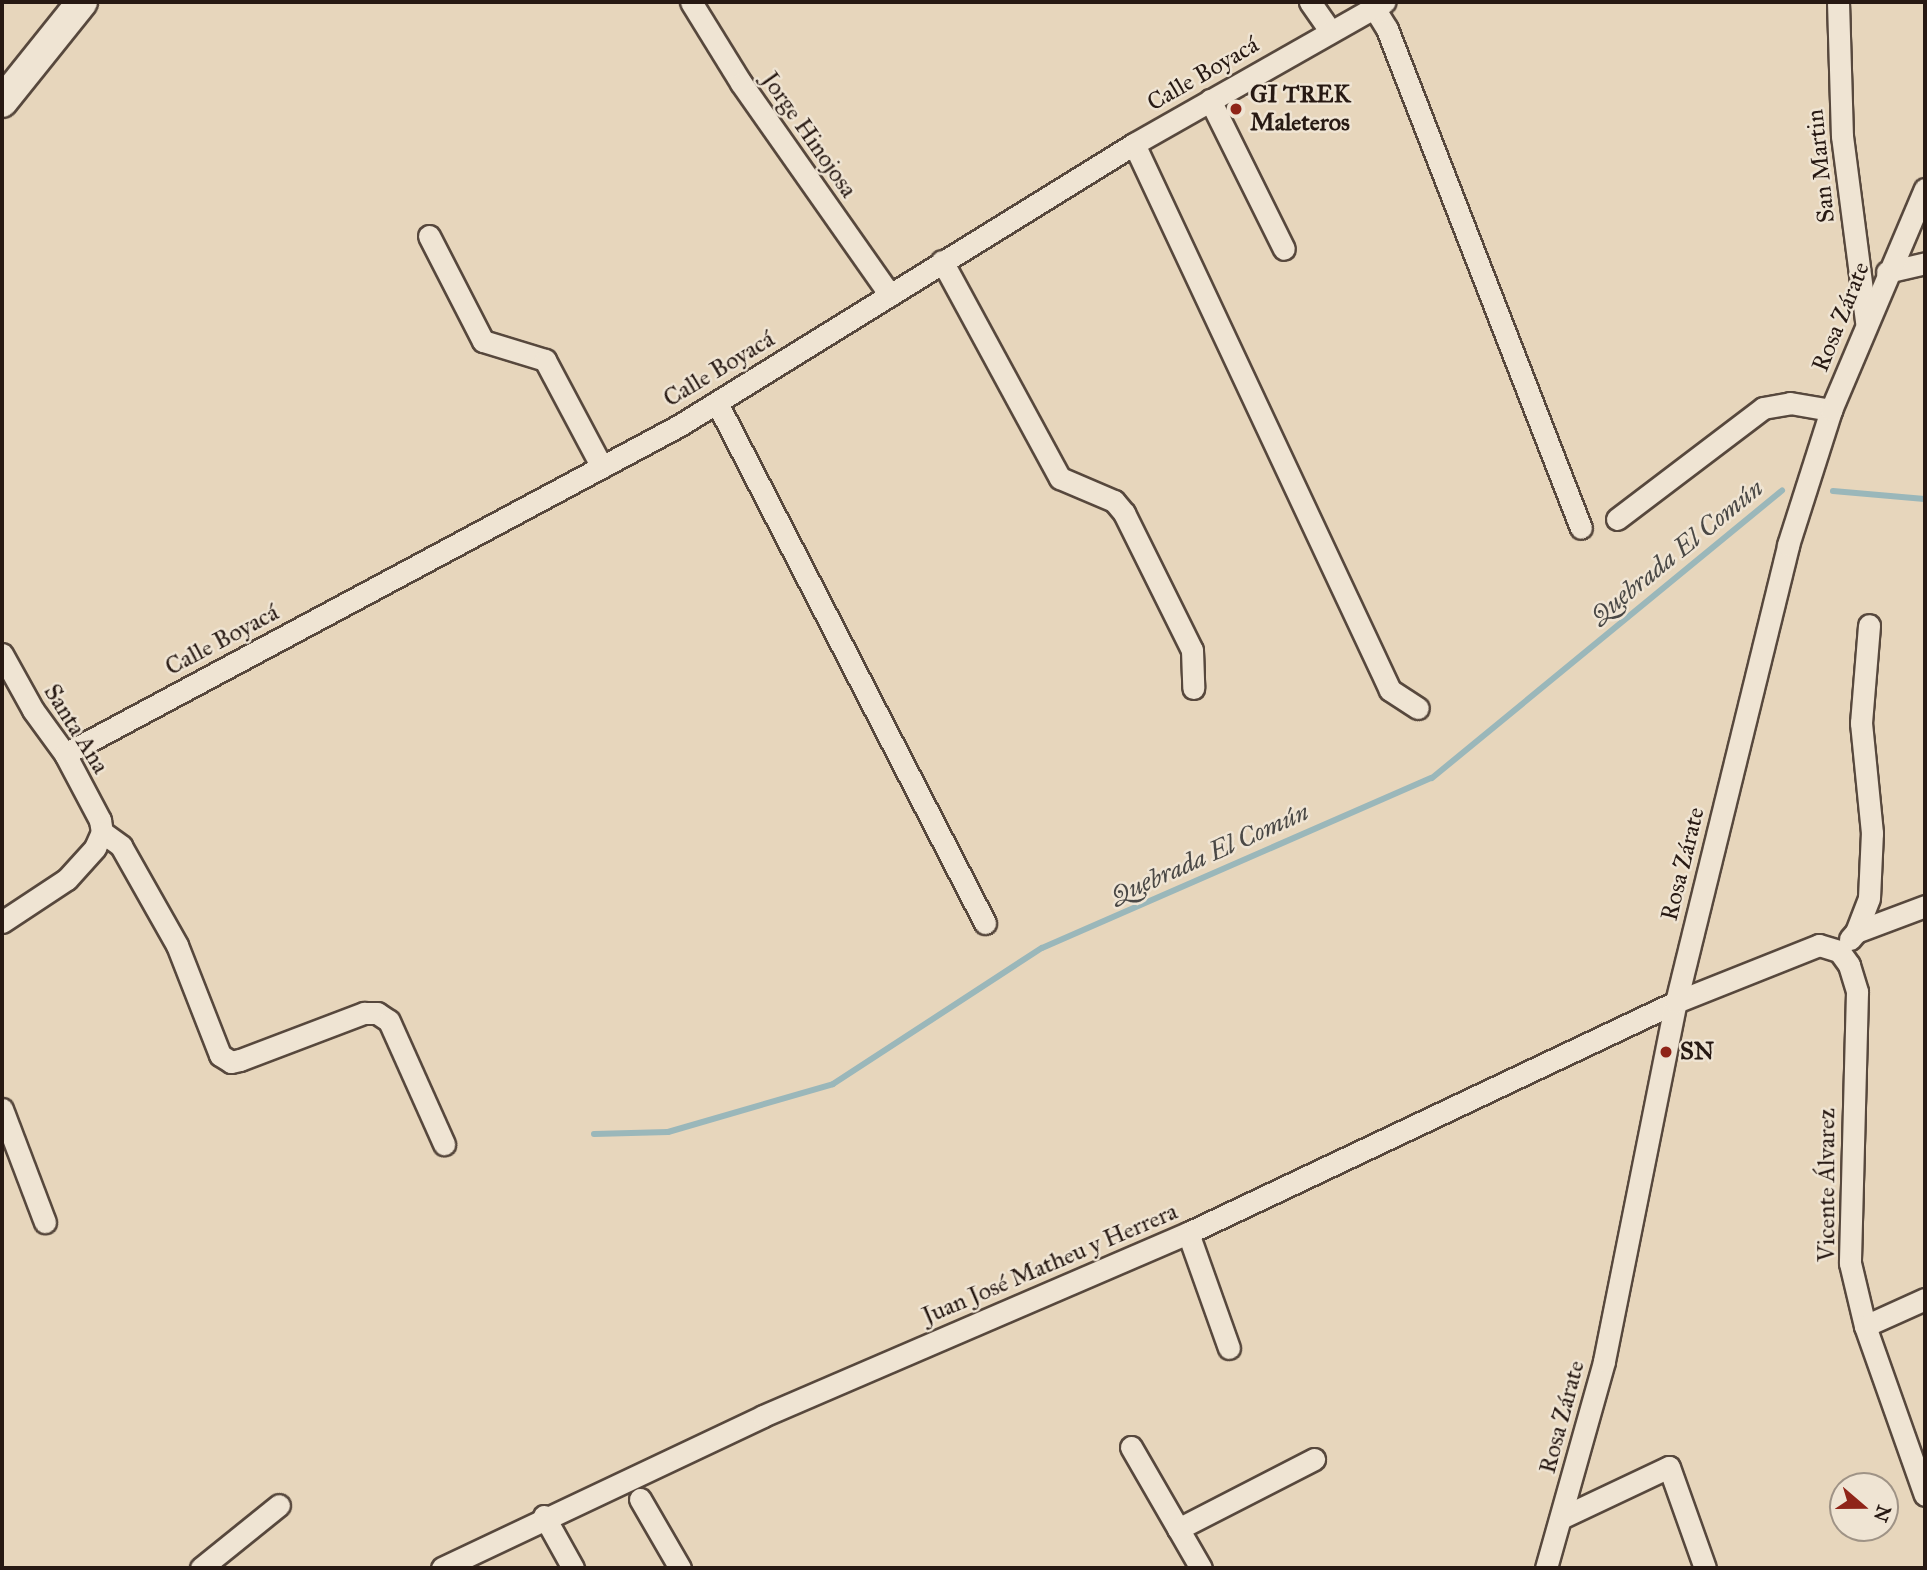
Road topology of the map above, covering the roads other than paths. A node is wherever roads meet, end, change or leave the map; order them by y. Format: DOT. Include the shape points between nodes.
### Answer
graph roads {
  1 [pos="82,2"];
  2 [pos="691,2"];
  3 [pos="1310,2"];
  4 [pos="1839,2"];
  5 [pos="1379,5"];
  6 [pos="1330,31"];
  7 [pos="1210,100"];
  8 [pos="2,102"];
  9 [pos="1134,144"];
  10 [pos="1925,189"];
  11 [pos="429,236"];
  12 [pos="1284,249"];
  13 [pos="942,261"];
  14 [pos="1925,264"];
  15 [pos="1887,272"];
  16 [pos="890,295"];
  17 [pos="1866,324"];
  18 [pos="717,403"];
  19 [pos="1831,410"];
  20 [pos="601,467"];
  21 [pos="1617,519"];
  22 [pos="1581,528"];
  23 [pos="1869,625"];
  24 [pos="2,654"];
  25 [pos="1193,688"];
  26 [pos="1418,708"];
  27 [pos="65,754"];
  28 [pos="102,832"];
  29 [pos="1925,906"];
  30 [pos="2,922"];
  31 [pos="985,923"];
  32 [pos="1856,932"];
  33 [pos="1829,948"];
  34 [pos="1676,1002"];
  35 [pos="2,1109"];
  36 [pos="444,1144"];
  37 [pos="45,1222"];
  38 [pos="1188,1233"];
  39 [pos="1925,1299"];
  40 [pos="1865,1326"];
  41 [pos="1229,1348"];
  42 [pos="1131,1447"];
  43 [pos="1314,1459"];
  44 [pos="1925,1495"];
  45 [pos="640,1499"];
  46 [pos="279,1505"];
  47 [pos="544,1516"];
  48 [pos="1563,1517"];
  49 [pos="1178,1529"];
  50 [pos="1555,1547"];
  51 [pos="201,1568"];
  52 [pos="442,1568"];
  53 [pos="573,1568"];
  54 [pos="680,1568"];
  55 [pos="1201,1568"];
  56 [pos="1546,1568"];
  57 [pos="1565,1568"];
  58 [pos="1705,1568"];
  1 -- 8 [label="street"];
  2 -- 16 [label="street, Jorge Hinojosa" via="741,83"];
  3 -- 6 [label="street"];
  4 -- 17 [label="street, San Martin" via="1842,136"];
  5 -- 6 [label="street, Calle Boyacá"];
  5 -- 22 [label="street"];
  6 -- 7 [label="street, Calle Boyacá"];
  7 -- 9 [label="street, Calle Boyacá"];
  7 -- 12 [label="street"];
  9 -- 13 [label="street, Calle Boyacá"];
  9 -- 26 [label="street" via="1390,690"];
  10 -- 15 [label="street, Rosa Zárate"];
  11 -- 20 [label="street" via="482,341 545,360"];
  13 -- 16 [label="street, Calle Boyacá"];
  13 -- 25 [label="street" via="1060,478 1114,501 1124,513 1192,650"];
  14 -- 15 [label="street"];
  15 -- 17 [label="street, Rosa Zárate"];
  16 -- 18 [label="street, Calle Boyacá"];
  17 -- 19 [label="street, Rosa Zárate"];
  18 -- 20 [label="street, Calle Boyacá"];
  18 -- 31 [label="street"];
  19 -- 21 [label="street" via="1790,402 1763,408"];
  19 -- 34 [label="street, Rosa Zárate" via="1788,545"];
  20 -- 27 [label="street, Calle Boyacá"];
  23 -- 32 [label="street" via="1861,723 1872,833 1869,898"];
  24 -- 27 [label="street, Santa Ana" via="33,710"];
  27 -- 28 [label="street, Santa Ana"];
  28 -- 30 [label="street" via="66,879"];
  28 -- 36 [label="street" via="121,846 177,945 220,1055 231,1062 240,1060 364,1013 377,1013 389,1021"];
  29 -- 32 [label="street"];
  32 -- 33 [label="street"];
  33 -- 34 [label="street"];
  33 -- 40 [label="street, Vicente Álvarez" via="1849,965 1857,992 1850,1263"];
  34 -- 38 [label="street, Juan José Matheu y Herrera"];
  34 -- 48 [label="street, Rosa Zárate" via="1604,1361"];
  35 -- 37 [label="street"];
  38 -- 41 [label="street"];
  38 -- 47 [label="street, Juan José Matheu y Herrera"];
  39 -- 40 [label="street"];
  40 -- 44 [label="street, Vicente Álvarez"];
  42 -- 49 [label="street"];
  43 -- 49 [label="street"];
  45 -- 54 [label="street"];
  46 -- 51 [label="street"];
  47 -- 52 [label="street, Juan José Matheu y Herrera"];
  47 -- 53 [label="street"];
  48 -- 50 [label="street, Rosa Zárate"];
  48 -- 58 [label="street" via="1669,1467"];
  49 -- 55 [label="street"];
  50 -- 56 [label="street, Rosa Zárate"];
  50 -- 57 [label="street"];
}
